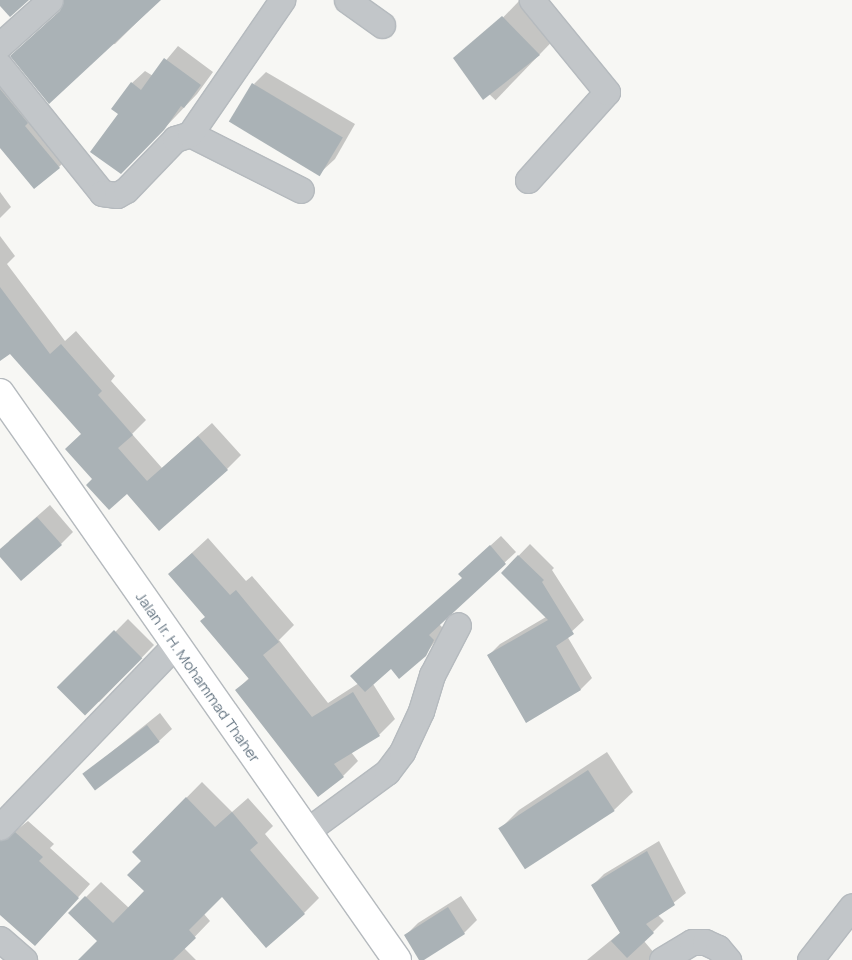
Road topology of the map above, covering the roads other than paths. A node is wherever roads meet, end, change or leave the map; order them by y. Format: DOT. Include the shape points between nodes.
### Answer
graph roads {
  1 [pos="50,0"];
  2 [pos="282,0"];
  3 [pos="347,0"];
  4 [pos="532,0"];
  5 [pos="382,25"];
  6 [pos="0,45"];
  7 [pos="0,66"];
  8 [pos="190,134"];
  9 [pos="528,180"];
  10 [pos="301,190"];
  11 [pos="0,393"];
  12 [pos="458,625"];
  13 [pos="174,645"];
  14 [pos="0,827"];
  15 [pos="308,830"];
  16 [pos="852,906"];
  17 [pos="0,939"];
  18 [pos="24,960"];
  19 [pos="397,960"];
  20 [pos="662,960"];
  21 [pos="728,960"];
  22 [pos="810,960"];
  1 -- 6 [label="street"];
  2 -- 8 [label="street"];
  3 -- 5 [label="street"];
  4 -- 9 [label="street" via="608,92"];
  7 -- 8 [label="street" via="102,193 109,195 126,190 175,139"];
  8 -- 10 [label="street"];
  11 -- 13 [label="main road, Jalan Ir. H. Mohammad Thaher"];
  12 -- 15 [label="street" via="432,675 421,711 402,752 387,772"];
  13 -- 14 [label="street"];
  13 -- 15 [label="main road, Jalan Ir. H. Mohammad Thaher"];
  15 -- 19 [label="main road, Jalan Ir. H. Mohammad Thaher"];
  16 -- 22 [label="street"];
  17 -- 18 [label="street"];
  20 -- 21 [label="street" via="692,942 705,942 718,948"];
}
